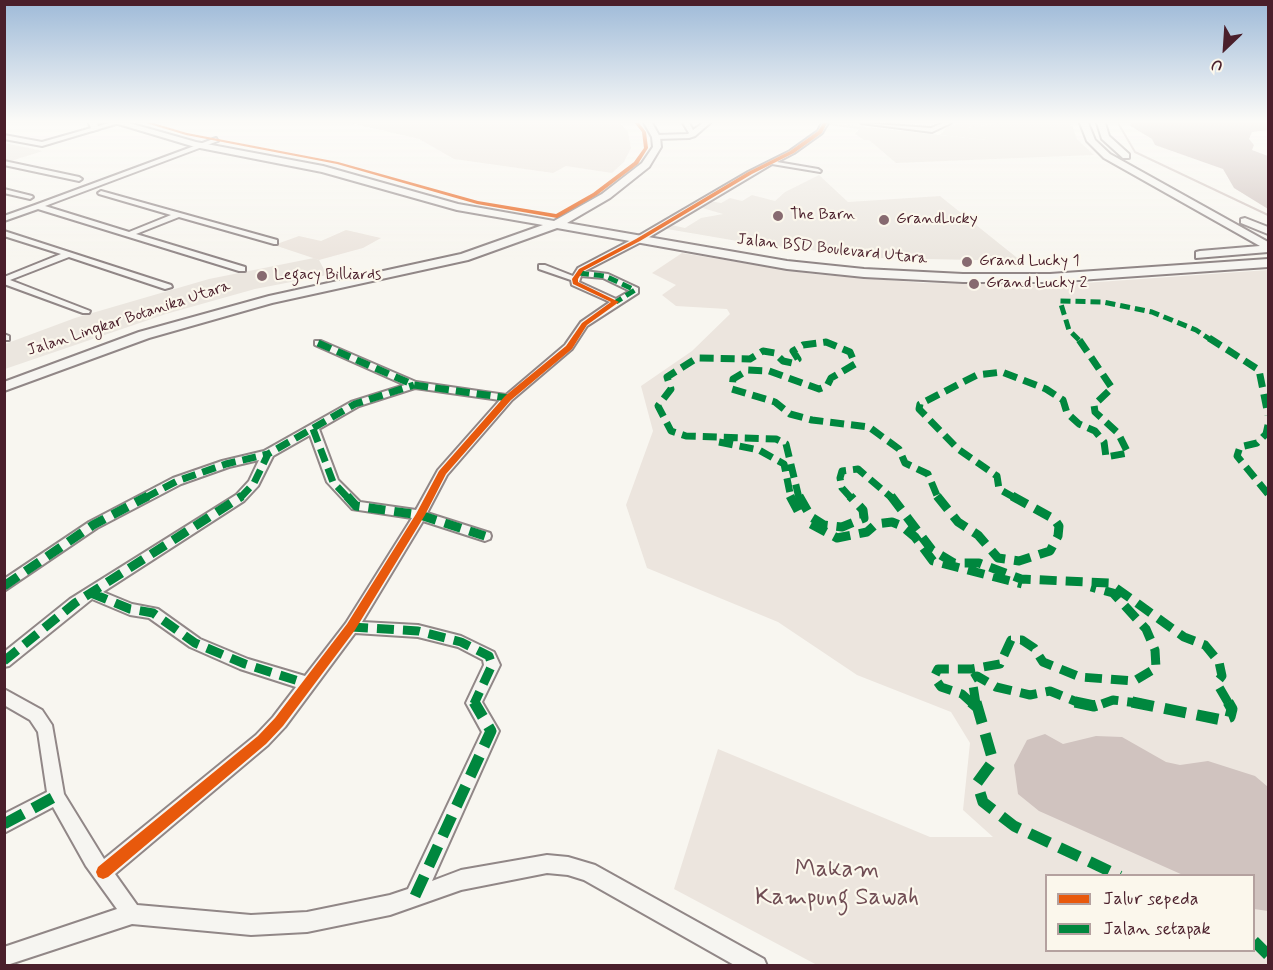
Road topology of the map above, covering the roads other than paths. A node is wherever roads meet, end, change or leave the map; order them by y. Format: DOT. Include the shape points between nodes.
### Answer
graph roads {
  1 [pos="29,168"];
  2 [pos="138,168"];
  3 [pos="321,168"];
  4 [pos="357,168"];
  5 [pos="629,168"];
  6 [pos="643,168"];
  7 [pos="761,168"];
  8 [pos="803,168"];
  9 [pos="1131,168"];
  10 [pos="1145,168"];
  11 [pos="818,171"];
  12 [pos="79,179"];
  13 [pos="4,192"];
  14 [pos="102,193"];
  15 [pos="30,197"];
  16 [pos="37,206"];
  17 [pos="178,215"];
  18 [pos="595,216"];
  19 [pos="4,219"];
  20 [pos="556,220"];
  21 [pos="1242,225"];
  22 [pos="651,232"];
  23 [pos="1269,232"];
  24 [pos="4,233"];
  25 [pos="129,234"];
  26 [pos="638,240"];
  27 [pos="274,242"];
  28 [pos="1269,248"];
  29 [pos="1230,252"];
  30 [pos="69,254"];
  31 [pos="1269,265"];
  32 [pos="542,267"];
  33 [pos="242,269"];
  34 [pos="885,269"];
  35 [pos="577,276"];
  36 [pos="4,281"];
  37 [pos="168,287"];
  38 [pos="616,302"];
  39 [pos="86,311"];
  40 [pos="318,344"];
  41 [pos="76,355"];
  42 [pos="4,377"];
  43 [pos="414,385"];
  44 [pos="4,387"];
  45 [pos="508,398"];
  46 [pos="313,429"];
  47 [pos="268,454"];
  48 [pos="420,515"];
  49 [pos="485,536"];
  50 [pos="4,586"];
  51 [pos="91,593"];
  52 [pos="351,627"];
  53 [pos="4,661"];
  54 [pos="308,684"];
  55 [pos="4,696"];
  56 [pos="57,796"];
  57 [pos="4,824"];
  58 [pos="103,872"];
  59 [pos="415,896"];
  60 [pos="132,914"];
  61 [pos="4,957"];
  62 [pos="757,966"];
  1 -- 12 [label="street"];
  2 -- 16 [label="street"];
  3 -- 20 [label="main road, Jalan BSD Boulevard Utara" via="457,207"];
  4 -- 20 [label="main road, Jalan BSD Boulevard Utara"];
  5 -- 20 [label="main road"];
  6 -- 18 [label="main road"];
  7 -- 22 [label="street"];
  8 -- 11 [label="street"];
  9 -- 21 [label="main road"];
  10 -- 21 [label="main road"];
  13 -- 15 [label="street"];
  14 -- 17 [label="street"];
  16 -- 19 [label="street"];
  16 -- 25 [label="street"];
  17 -- 25 [label="street"];
  17 -- 27 [label="street"];
  18 -- 20 [label="main road, Jalan BSD Boulevard Utara"];
  18 -- 20 [label="main road"];
  18 -- 22 [label="main road, Jalan BSD Boulevard Utara"];
  20 -- 26 [label="main road, Jalan BSD Boulevard Utara"];
  20 -- 41 [label="main road, Jalan Lingkar Botanika Utara" via="464,257 269,300"];
  21 -- 23 [label="main road"];
  21 -- 28 [label="main road"];
  21 -- 29 [label="main road" via="1248,244"];
  22 -- 26 [label="street"];
  22 -- 34 [label="main road, Jalan BSD Boulevard Utara"];
  24 -- 30 [label="street"];
  25 -- 33 [label="street"];
  26 -- 34 [label="main road, Jalan BSD Boulevard Utara" via="787,265"];
  26 -- 35 [label="street"];
  28 -- 29 [label="main road, Jalan BSD Boulevard Utara"];
  29 -- 34 [label="main road, Jalan BSD Boulevard Utara" via="1040,267"];
  30 -- 36 [label="street"];
  30 -- 37 [label="street"];
  31 -- 34 [label="main road, Jalan BSD Boulevard Utara" via="1050,278 963,278"];
  32 -- 35 [label="street"];
  35 -- 38 [label="street" via="575,283"];
  35 -- 38 [label="street" via="605,276 635,290"];
  36 -- 39 [label="street"];
  38 -- 45 [label="street" via="584,324 562,354"];
  40 -- 43 [label="street"];
  41 -- 42 [label="main road, Jalan Lingkar Botanika Utara"];
  41 -- 44 [label="main road, Jalan Lingkar Botanika Utara"];
  43 -- 45 [label="street"];
  43 -- 46 [label="street" via="355,404"];
  45 -- 48 [label="street" via="441,473"];
  46 -- 47 [label="street"];
  46 -- 48 [label="street" via="333,482 356,506"];
  47 -- 50 [label="street" via="177,481 93,525"];
  47 -- 51 [label="street" via="254,483 240,498"];
  48 -- 49 [label="street"];
  48 -- 52 [label="street"];
  51 -- 53 [label="street"];
  51 -- 54 [label="street" via="130,609 153,613 205,648"];
  52 -- 54 [label="street"];
  52 -- 59 [label="street" via="418,631 461,642 489,656 492,666 474,703 491,731"];
  54 -- 58 [label="street" via="262,740"];
  55 -- 56 [label="street" via="36,715 46,730"];
  56 -- 57 [label="street"];
  56 -- 58 [label="street"];
  58 -- 60 [label="street"];
  59 -- 60 [label="street" via="359,913 307,922 251,925"];
  59 -- 62 [label="street" via="461,880 547,864 568,866 588,872"];
  60 -- 61 [label="street"];
}
